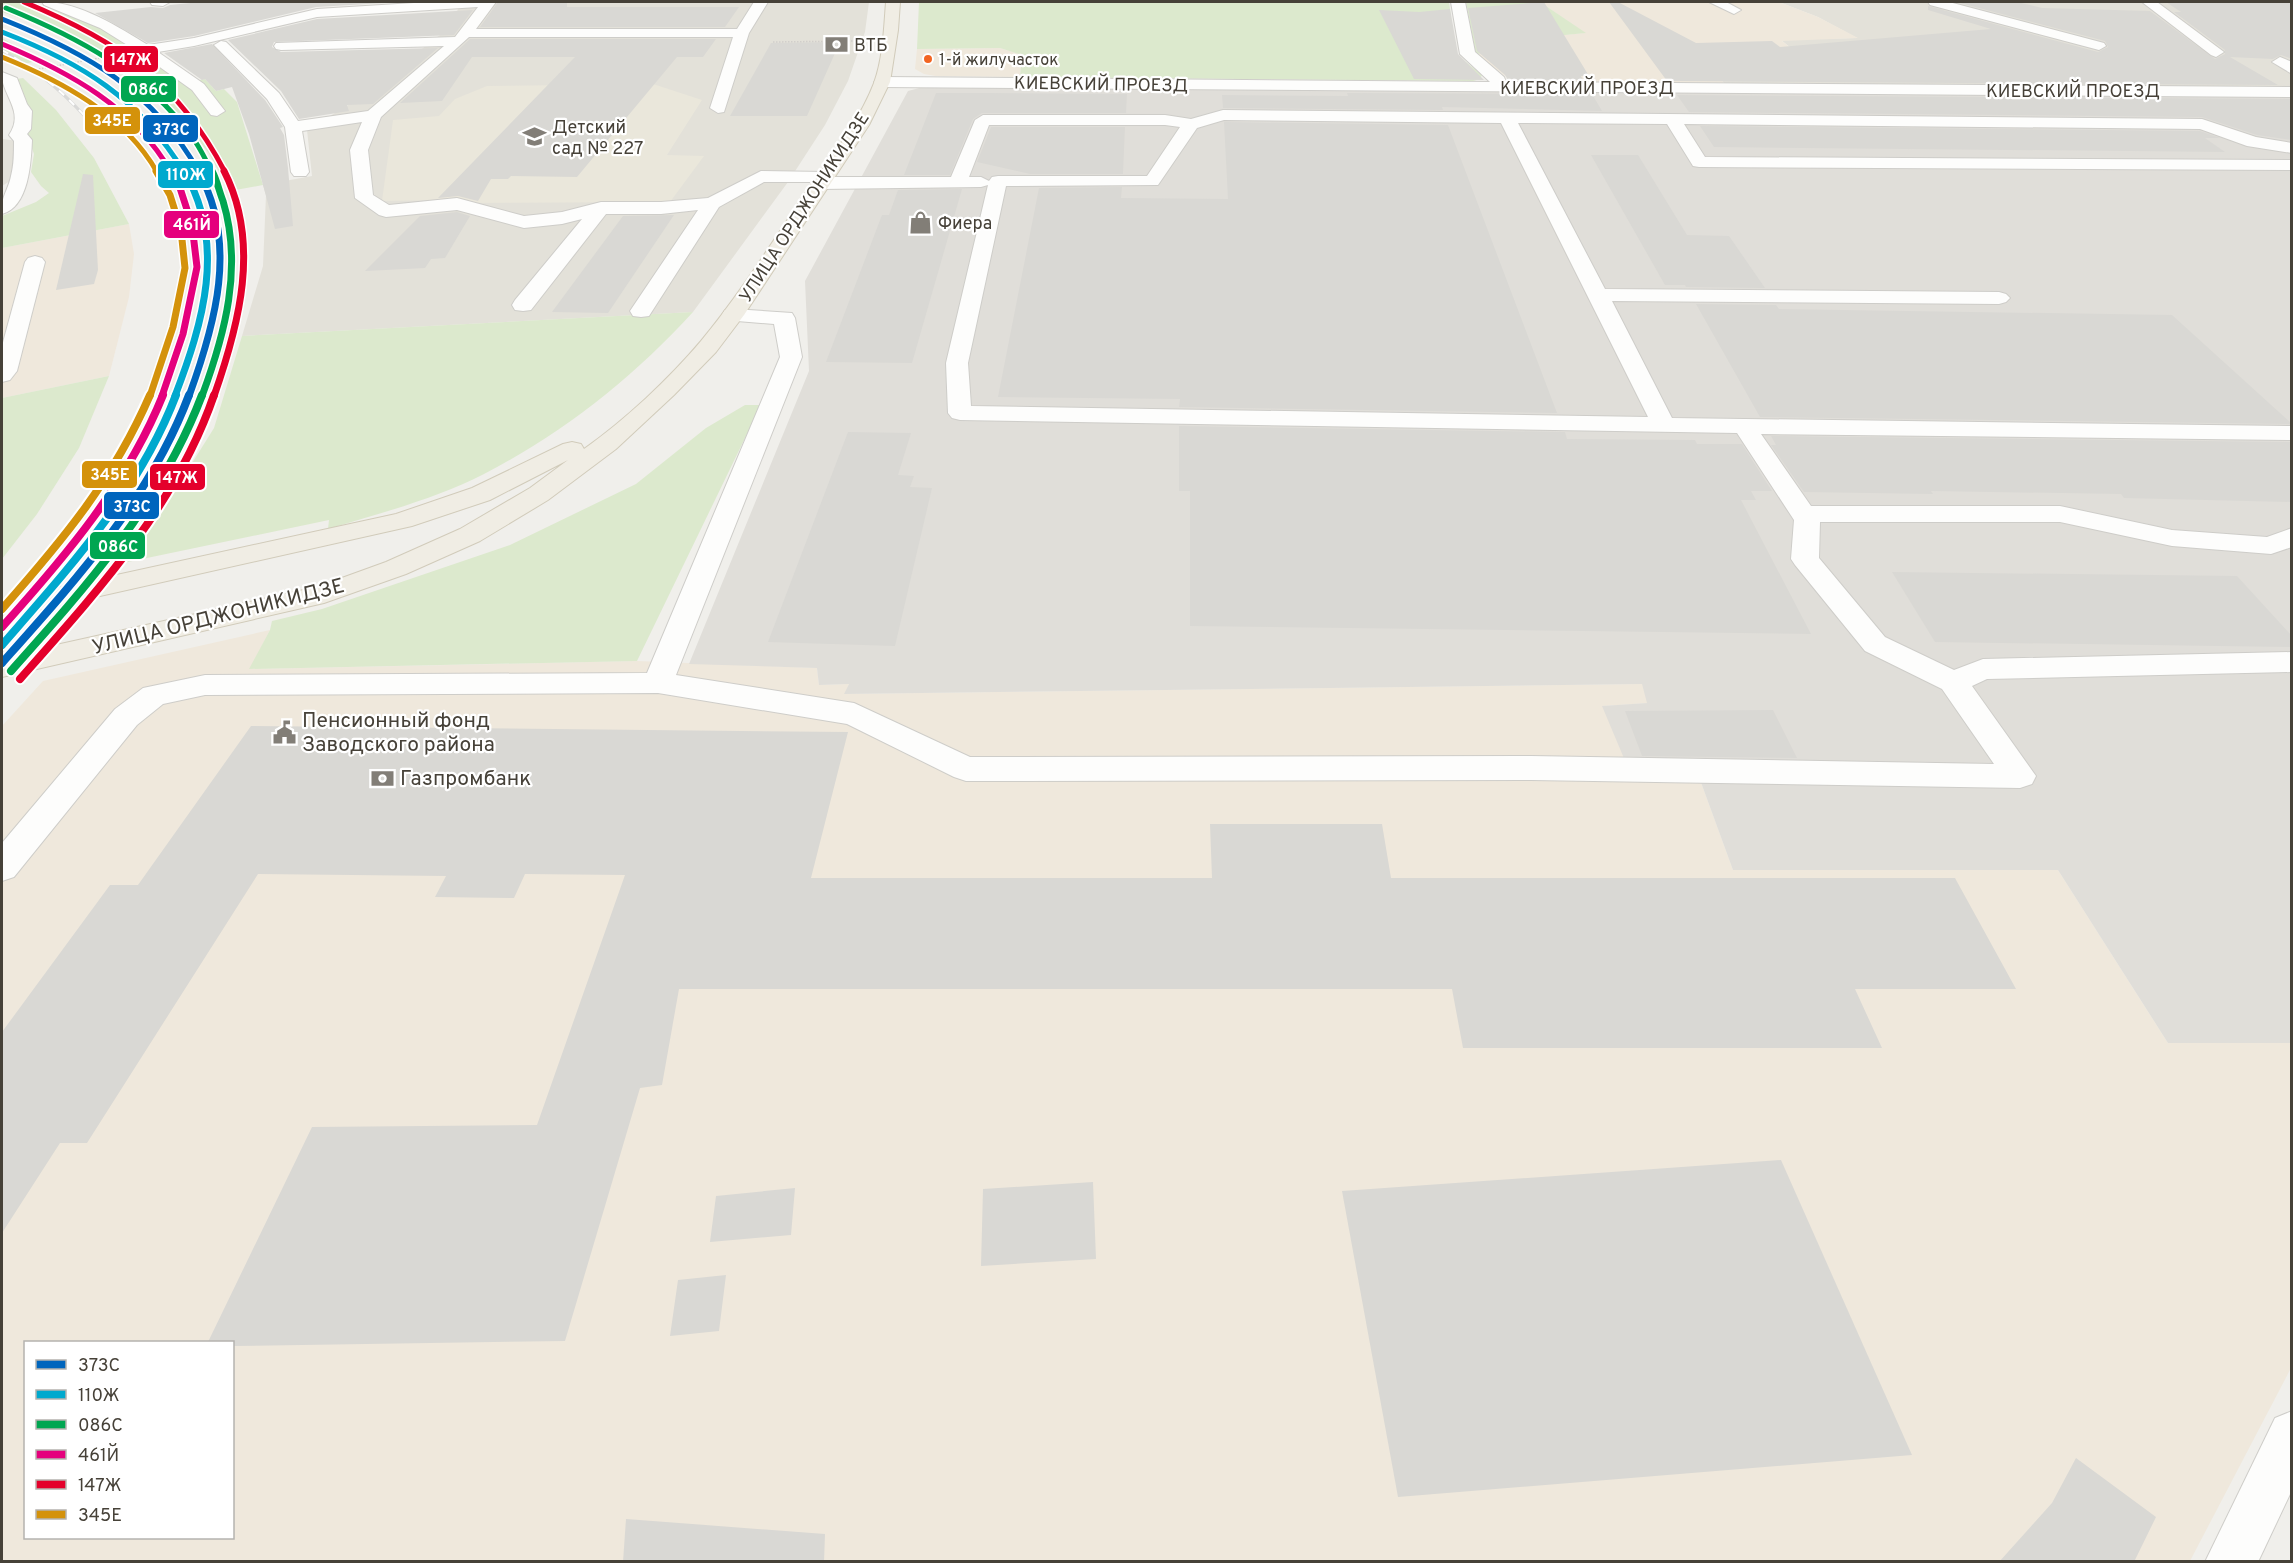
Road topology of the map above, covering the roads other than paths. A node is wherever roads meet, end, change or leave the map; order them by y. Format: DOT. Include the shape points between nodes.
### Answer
graph roads {
  1 [pos="49,2"];
  2 [pos="157,2"];
  3 [pos="163,2"];
  4 [pos="489,2"];
  5 [pos="761,2"];
  6 [pos="893,2"];
  7 [pos="1458,2"];
  8 [pos="1716,2"];
  9 [pos="1935,2"];
  10 [pos="2149,2"];
  11 [pos="1734,9"];
  12 [pos="344,26"];
  13 [pos="309,27"];
  14 [pos="461,30"];
  15 [pos="740,38"];
  16 [pos="221,45"];
  17 [pos="281,46"];
  18 [pos="2099,46"];
  19 [pos="145,50"];
  20 [pos="2216,52"];
  21 [pos="414,60"];
  22 [pos="436,61"];
  23 [pos="4,78"];
  24 [pos="882,82"];
  25 [pos="1499,87"];
  26 [pos="2292,92"];
  27 [pos="10,106"];
  28 [pos="718,108"];
  29 [pos="217,111"];
  30 [pos="373,115"];
  31 [pos="1507,117"];
  32 [pos="1672,119"];
  33 [pos="1191,124"];
  34 [pos="293,127"];
  35 [pos="10,136"];
  36 [pos="2262,143"];
  37 [pos="2292,148"];
  38 [pos="2291,165"];
  39 [pos="300,172"];
  40 [pos="823,180"];
  41 [pos="998,181"];
  42 [pos="958,182"];
  43 [pos="8,193"];
  44 [pos="712,203"];
  45 [pos="2,208"];
  46 [pos="601,208"];
  47 [pos="35,262"];
  48 [pos="1598,295"];
  49 [pos="1999,298"];
  50 [pos="523,305"];
  51 [pos="641,310"];
  52 [pos="733,315"];
  53 [pos="2,375"];
  54 [pos="666,390"];
  55 [pos="1664,425"];
  56 [pos="1744,426"];
  57 [pos="2292,434"];
  58 [pos="1803,514"];
  59 [pos="2281,541"];
  60 [pos="2292,566"];
  61 [pos="2,609"];
  62 [pos="2292,662"];
  63 [pos="2,667"];
  64 [pos="1953,682"];
  65 [pos="658,683"];
  66 [pos="2,867"];
  67 [pos="2292,1435"];
  68 [pos="2231,1562"];
  1 -- 19 [label="street" via="105,25"];
  2 -- 3 [label="street"];
  4 -- 14 [label="street"];
  4 -- 19 [label="street" via="317,13"];
  5 -- 15 [label="street"];
  6 -- 24 [label="main road, УЛИЦА ОРДЖОНИКИДЗЕ"];
  7 -- 25 [label="street" via="1468,54 1498,80"];
  8 -- 11 [label="street"];
  9 -- 18 [label="street"];
  10 -- 20 [label="street"];
  12 -- 13 [label="street"];
  14 -- 15 [label="street"];
  14 -- 17 [label="street"];
  14 -- 22 [label="street"];
  15 -- 28 [label="street"];
  16 -- 34 [label="street" via="273,96"];
  19 -- 29 [label="street" via="198,87"];
  21 -- 22 [label="street"];
  22 -- 30 [label="street"];
  23 -- 27 [label="street" via="11,81"];
  24 -- 25 [label="street, КИЕВСКИЙ ПРОЕЗД"];
  24 -- 40 [label="main road, УЛИЦА ОРДЖОНИКИДЗЕ" via="861,125"];
  25 -- 26 [label="street, КИЕВСКИЙ ПРОЕЗД"];
  27 -- 35 [label="street" via="24,111 22,129"];
  30 -- 34 [label="street"];
  30 -- 46 [label="street" via="359,150 364,198 386,211 457,204 524,222"];
  31 -- 32 [label="street"];
  31 -- 33 [label="street" via="1223,115"];
  31 -- 48 [label="street"];
  32 -- 36 [label="street" via="2202,124"];
  32 -- 38 [label="street" via="1699,162"];
  33 -- 41 [label="street" via="1152,181"];
  33 -- 42 [label="street" via="1165,120 984,120"];
  34 -- 39 [label="street"];
  35 -- 43 [label="street" via="23,140 22,178"];
  36 -- 37 [label="street"];
  36 -- 38 [label="street"];
  40 -- 42 [label="street"];
  40 -- 44 [label="street" via="761,176"];
  40 -- 52 [label="main road, УЛИЦА ОРДЖОНИКИДЗЕ"];
  41 -- 42 [label="street"];
  41 -- 55 [label="street" via="957,363 960,414"];
  43 -- 45 [label="street"];
  44 -- 46 [label="street"];
  44 -- 51 [label="street"];
  46 -- 50 [label="street"];
  47 -- 53 [label="street"];
  48 -- 49 [label="street"];
  48 -- 55 [label="street"];
  52 -- 54 [label="main road, УЛИЦА ОРДЖОНИКИДЗЕ"];
  52 -- 65 [label="street" via="784,318 791,357"];
  54 -- 61 [label="main road, УЛИЦА ОРДЖОНИКИДЗЕ" via="604,431 481,494 414,516"];
  54 -- 63 [label="main road, УЛИЦА ОРДЖОНИКИДЗЕ" via="607,444 539,494 470,535 396,568 324,594"];
  55 -- 56 [label="street"];
  56 -- 57 [label="street"];
  56 -- 58 [label="street"];
  58 -- 59 [label="street" via="2060,514 2172,538"];
  58 -- 64 [label="street" via="1807,520 1805,559 1875,644"];
  59 -- 60 [label="street"];
  62 -- 64 [label="street" via="1983,669"];
  64 -- 65 [label="street" via="2020,776 1531,768 966,769 854,714"];
  65 -- 66 [label="street" via="205,685 154,695 126,717"];
  67 -- 68 [label="street"];
}
